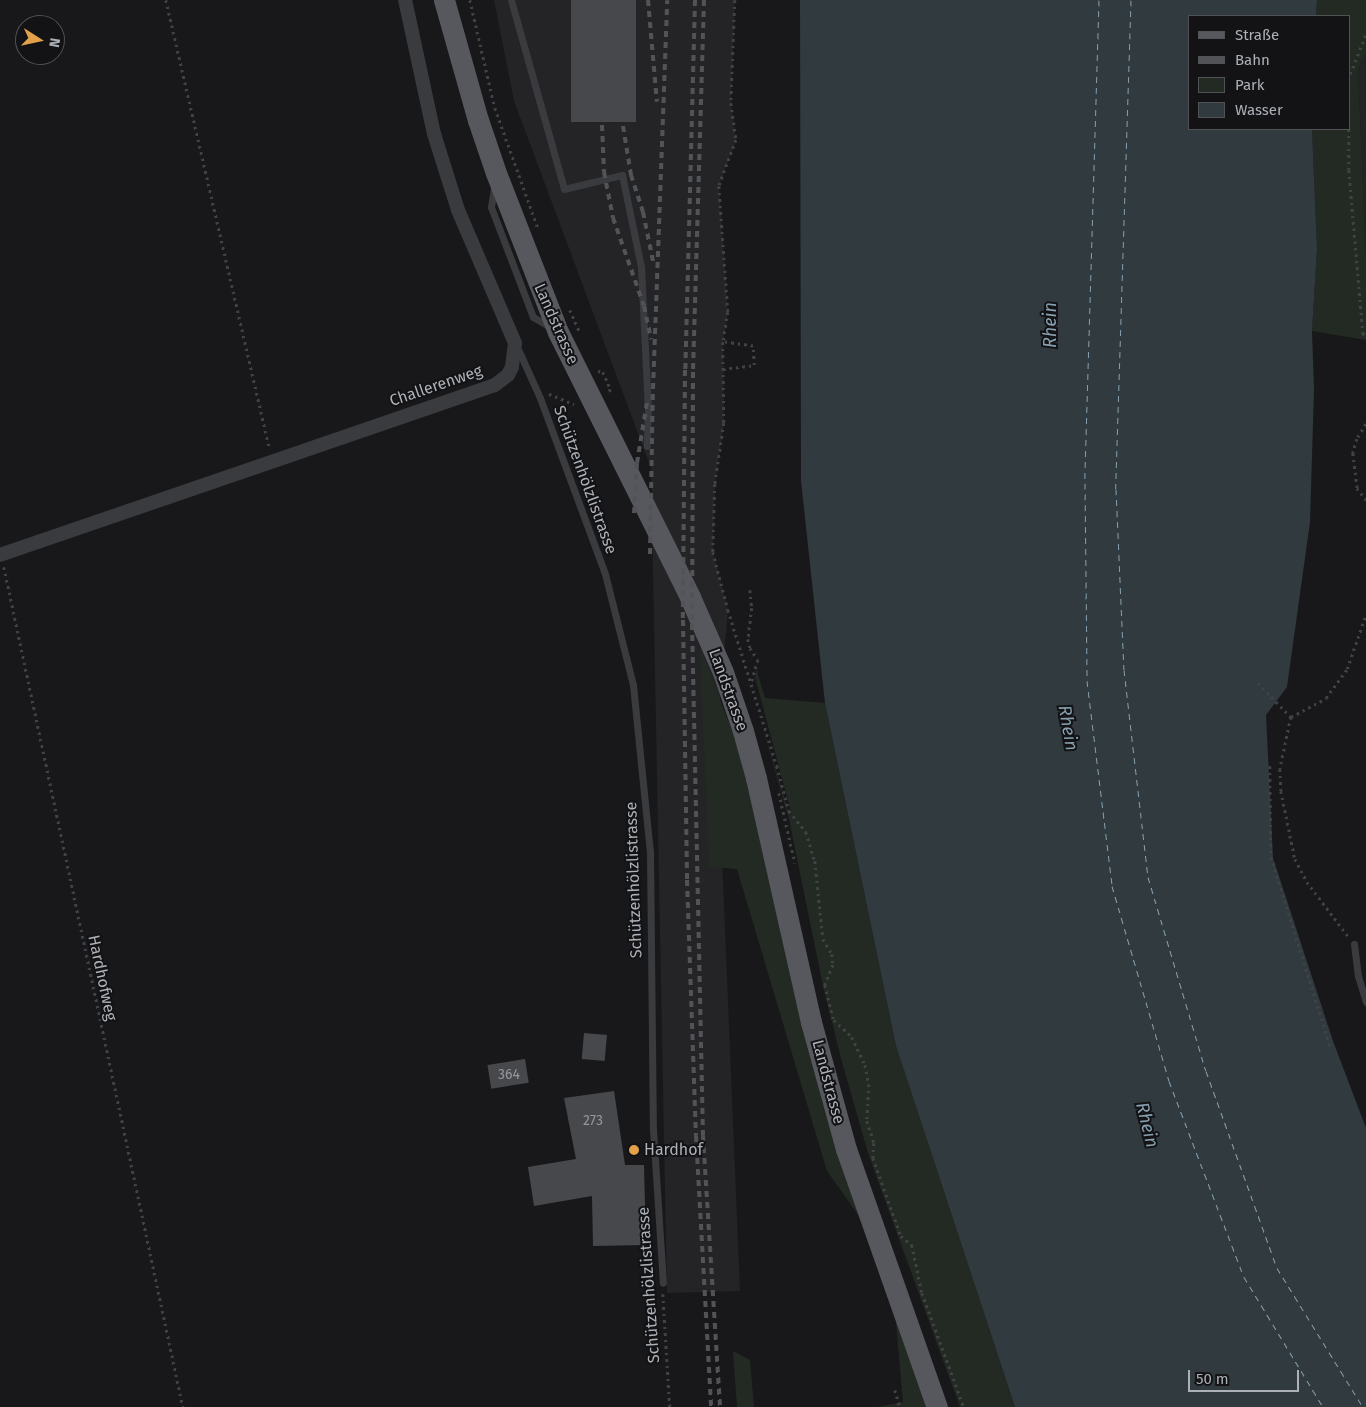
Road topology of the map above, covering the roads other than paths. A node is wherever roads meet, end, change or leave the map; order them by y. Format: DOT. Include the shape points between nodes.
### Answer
graph roads {
  1 [pos="405,0"];
  2 [pos="444,0"];
  3 [pos="511,0"];
  4 [pos="515,343"];
  5 [pos="647,446"];
  6 [pos="1,554"];
  7 [pos="1354,944"];
  8 [pos="1366,1002"];
  9 [pos="663,1283"];
  10 [pos="937,1407"];
  1 -- 4 [label="street" via="434,134 458,210"];
  2 -- 10 [label="main road, Landstrasse" via="496,173 558,332 690,597 723,672 756,778 811,1022 846,1150"];
  3 -- 5 [label="lane" via="564,189 622,175 641,268"];
  4 -- 6 [label="street, Challerenweg" via="512,368 508,376 496,385"];
  4 -- 9 [label="lane, Schützenhölzlistrasse" via="540,398 606,574 633,685 650,851 652,1129"];
  7 -- 8 [label="lane" via="1358,976"];
}
